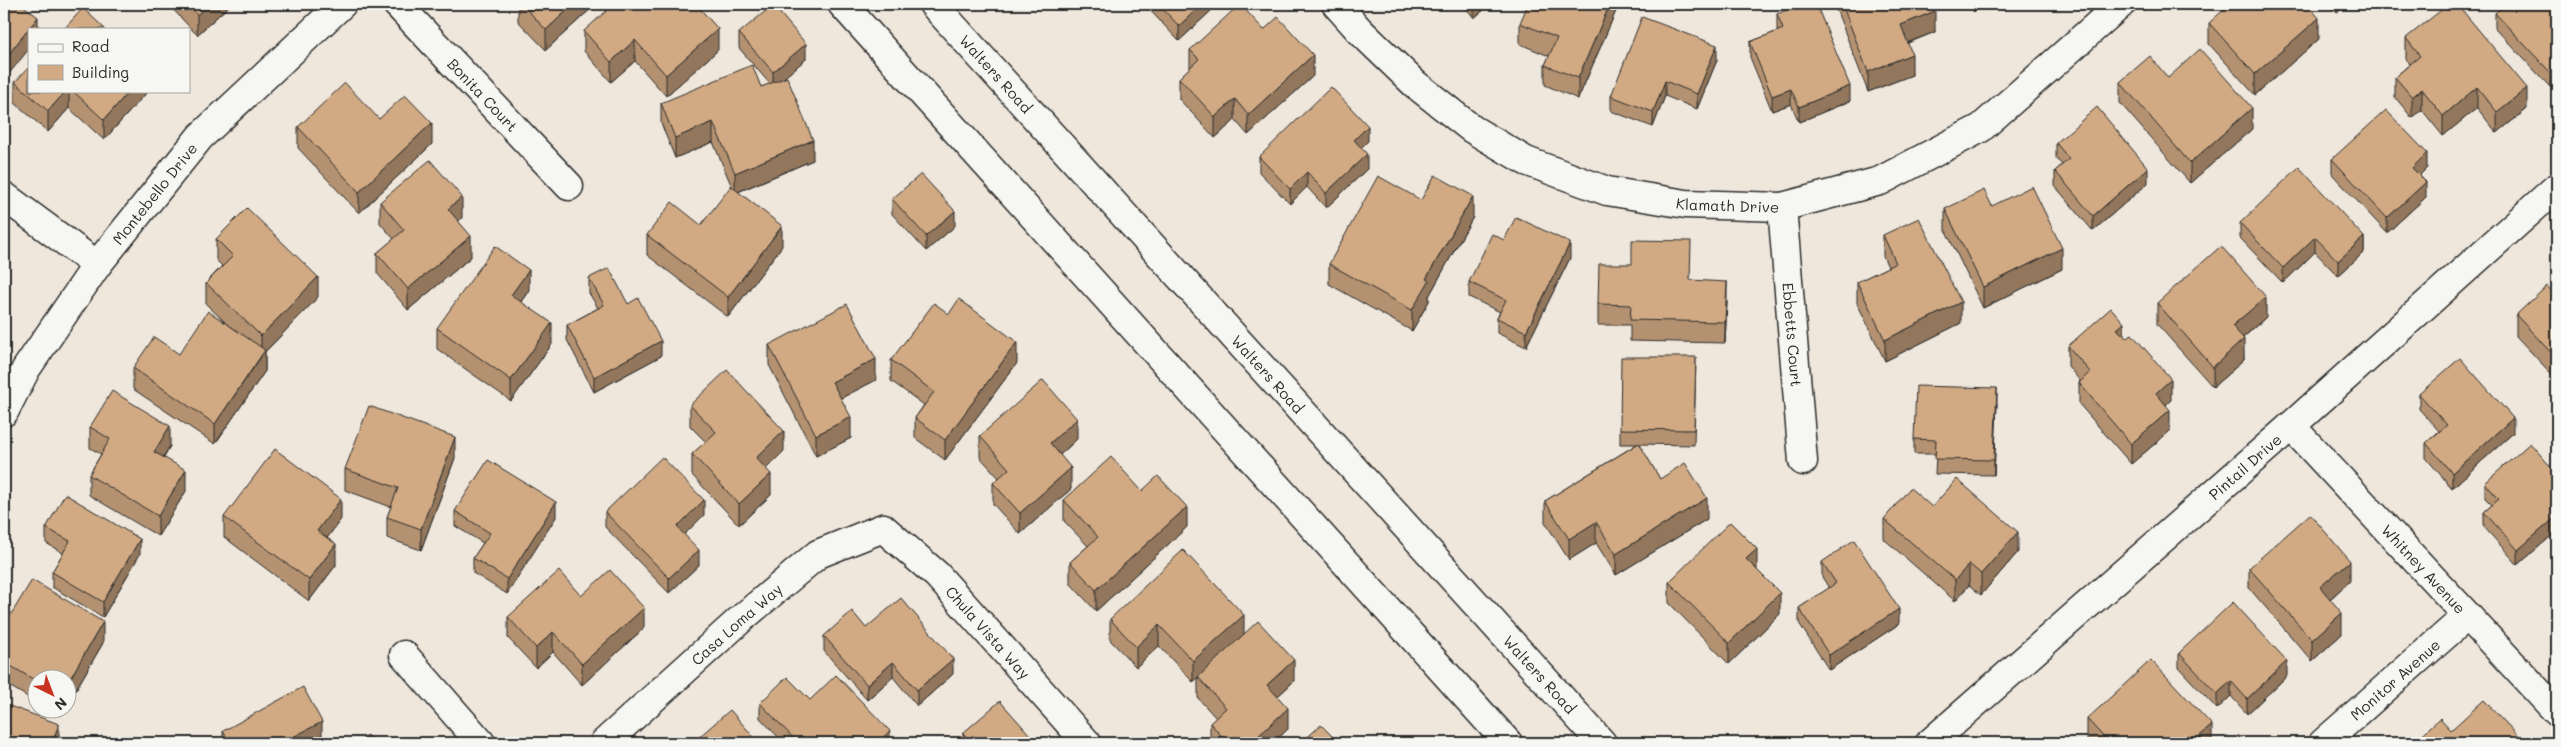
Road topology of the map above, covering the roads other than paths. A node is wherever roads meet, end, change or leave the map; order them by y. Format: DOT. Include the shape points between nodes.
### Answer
graph roads {
  1 [pos="342,4"];
  2 [pos="397,4"];
  3 [pos="842,4"];
  4 [pos="933,4"];
  5 [pos="1336,4"];
  6 [pos="2121,4"];
  7 [pos="569,186"];
  8 [pos="2557,187"];
  9 [pos="4,196"];
  10 [pos="1782,207"];
  11 [pos="97,265"];
  12 [pos="4,412"];
  13 [pos="2291,426"];
  14 [pos="1803,461"];
  15 [pos="883,528"];
  16 [pos="2467,616"];
  17 [pos="404,655"];
  18 [pos="2557,712"];
  19 [pos="481,743"];
  20 [pos="604,743"];
  21 [pos="1087,743"];
  22 [pos="1508,743"];
  23 [pos="1602,743"];
  24 [pos="1930,743"];
  25 [pos="2323,743"];
  1 -- 11 [label="street, Montebello Drive" via="200,137"];
  2 -- 7 [label="street, Bonita Court"];
  3 -- 22 [label="street"];
  4 -- 23 [label="street, Walters Road"];
  5 -- 10 [label="street, Klamath Drive" via="1415,84 1472,129 1526,161 1607,191 1686,204"];
  6 -- 10 [label="street, Klamath Drive" via="1982,128 1880,181"];
  8 -- 13 [label="street, Pintail Drive"];
  9 -- 11 [label="street"];
  10 -- 14 [label="street, Ebbetts Court"];
  11 -- 12 [label="street, Montebello Drive" via="26,369"];
  13 -- 16 [label="street, Whitney Avenue"];
  13 -- 24 [label="street, Pintail Drive"];
  15 -- 20 [label="street, Casa Loma Way" via="818,554"];
  15 -- 21 [label="street, Chula Vista Way" via="937,575"];
  16 -- 18 [label="street, Whitney Avenue"];
  16 -- 25 [label="street, Monitor Avenue"];
  17 -- 19 [label="street"];
}
